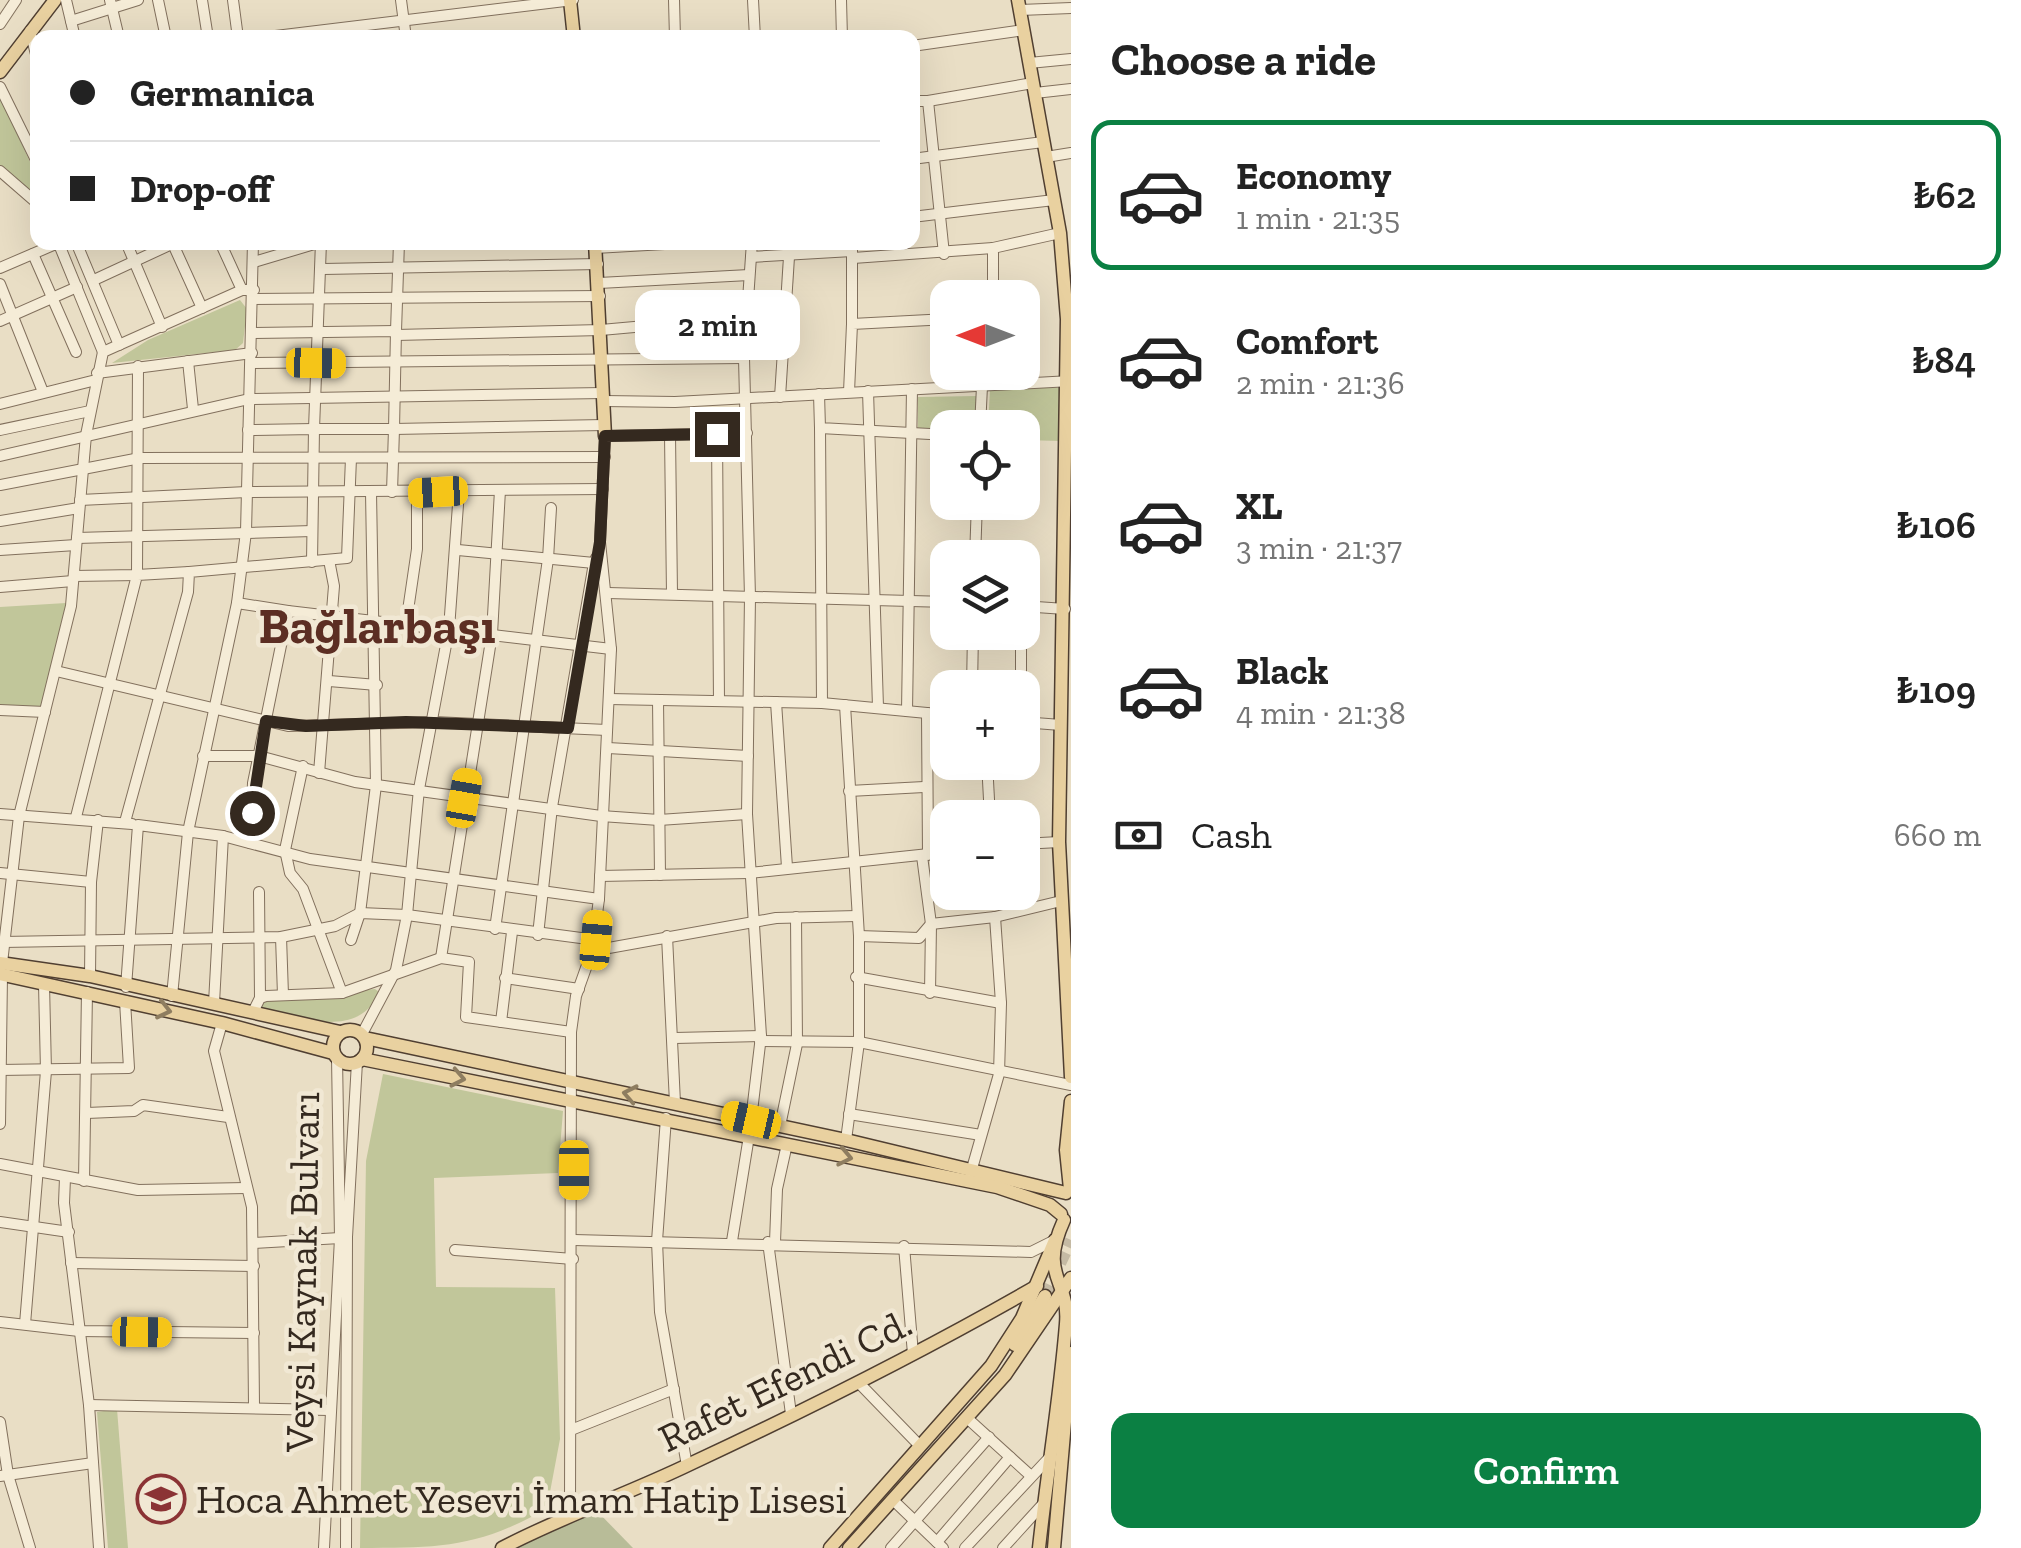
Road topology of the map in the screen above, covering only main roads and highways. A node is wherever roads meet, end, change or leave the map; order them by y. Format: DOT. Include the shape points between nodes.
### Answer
graph roads {
  1 [pos="56,0"];
  2 [pos="571,0"];
  3 [pos="1019,5"];
  4 [pos="31,30"];
  5 [pos="573,30"];
  6 [pos="30,31"];
  7 [pos="2,62"];
  8 [pos="596,250"];
  9 [pos="1069,319"];
  10 [pos="1070,381"];
  11 [pos="604,430"];
  12 [pos="1069,447"];
  13 [pos="1067,649"];
  14 [pos="1066,708"];
  15 [pos="1065,767"];
  16 [pos="1064,895"];
  17 [pos="1,969"];
  18 [pos="126,994"];
  19 [pos="340,1032"];
  20 [pos="363,1036"];
  21 [pos="335,1056"];
  22 [pos="360,1061"];
  23 [pos="1071,1077"];
  24 [pos="1071,1102"];
  25 [pos="1071,1114"];
  26 [pos="1069,1190"];
  27 [pos="1065,1220"];
  28 [pos="1055,1240"];
  29 [pos="1071,1278"];
  30 [pos="1041,1292"];
  31 [pos="1061,1293"];
  32 [pos="1040,1326"];
  33 [pos="1067,1351"];
  34 [pos="1071,1430"];
  35 [pos="502,1548"];
  36 [pos="834,1548"];
  37 [pos="850,1548"];
  38 [pos="1039,1548"];
  39 [pos="1055,1548"];
  1 -- 4 [label="main road"];
  2 -- 5 [label="main road"];
  3 -- 9 [label="main road"];
  6 -- 7 [label="main road"];
  8 -- 11 [label="main road"];
  9 -- 10 [label="main road"];
  10 -- 12 [label="main road"];
  12 -- 13 [label="main road"];
  13 -- 14 [label="main road"];
  14 -- 15 [label="main road"];
  15 -- 16 [label="main road" via="1059,842"];
  16 -- 23 [label="main road"];
  17 -- 18 [label="main road" via="44,984"];
  17 -- 18 [label="main road" via="90,976"];
  18 -- 19 [label="main road" via="214,1002"];
  18 -- 21 [label="main road, one-way"];
  19 -- 20 [label="main road"];
  19 -- 21 [label="main road" via="333,1041"];
  20 -- 22 [label="main road"];
  26 -- 20 [label="main road, one-way"];
  21 -- 22 [label="main road" via="347,1064"];
  22 -- 27 [label="main road, one-way" via="997,1188 1050,1205"];
  24 -- 25 [label="main road"];
  25 -- 26 [label="main road"];
  26 -- 27 [label="main road"];
  27 -- 28 [label="main road"];
  28 -- 30 [label="main road"];
  28 -- 31 [label="main road" via="1053,1272"];
  29 -- 31 [label="main road"];
  30 -- 35 [label="main road, Rafet Efendi Cd." via="687,1466"];
  30 -- 36 [label="main road" via="991,1366"];
  30 -- 36 [label="main road" via="1031,1323 980,1389"];
  31 -- 32 [label="main road"];
  31 -- 33 [label="main road"];
  32 -- 33 [label="main road" via="1054,1329"];
  32 -- 37 [label="main road"];
  33 -- 38 [label="main road"];
  33 -- 39 [label="main road"];
  34 -- 39 [label="main road"];
}
